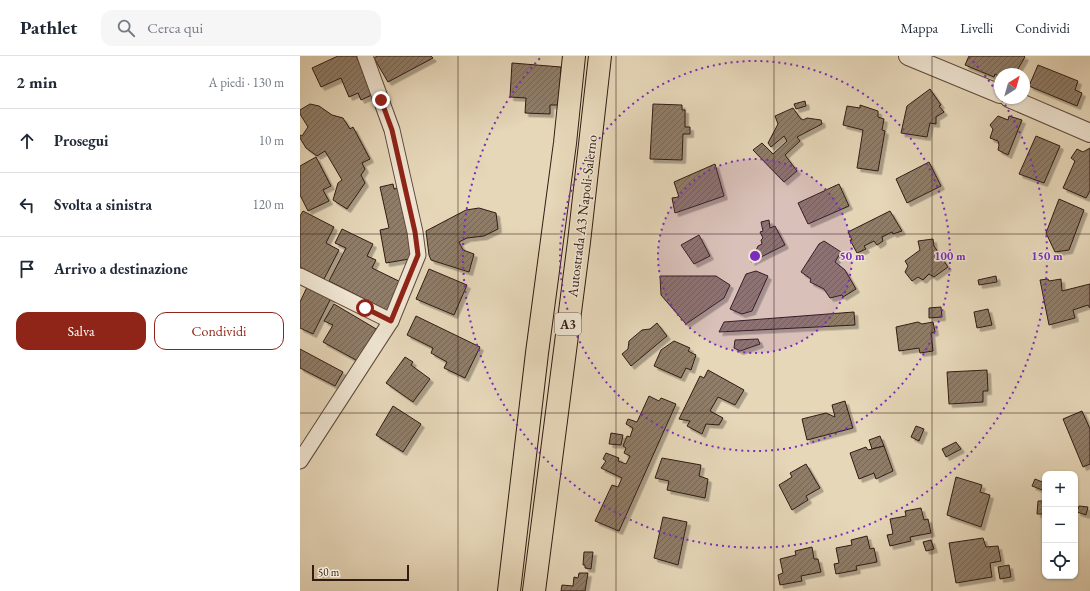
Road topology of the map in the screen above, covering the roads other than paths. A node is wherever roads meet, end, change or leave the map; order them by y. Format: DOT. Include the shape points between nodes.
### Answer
graph roads {
  1 [pos="365,56"];
  2 [pos="574,56"];
  3 [pos="600,56"];
  4 [pos="908,56"];
  5 [pos="994,92"];
  6 [pos="1023,104"];
  7 [pos="1090,132"];
  8 [pos="300,276"];
  9 [pos="391,321"];
  10 [pos="300,461"];
  11 [pos="509,591"];
  12 [pos="534,591"];
  1 -- 9 [label="street" via="392,130 418,255"];
  2 -- 11 [label="highway, Autostrada A3 Napoli-Salerno / A3" via="566,143 537,353"];
  3 -- 12 [label="highway, Autostrada A3 Napoli-Salerno / A3"];
  4 -- 5 [label="street"];
  6 -- 7 [label="street"];
  8 -- 9 [label="street"];
  9 -- 10 [label="street"];
}
